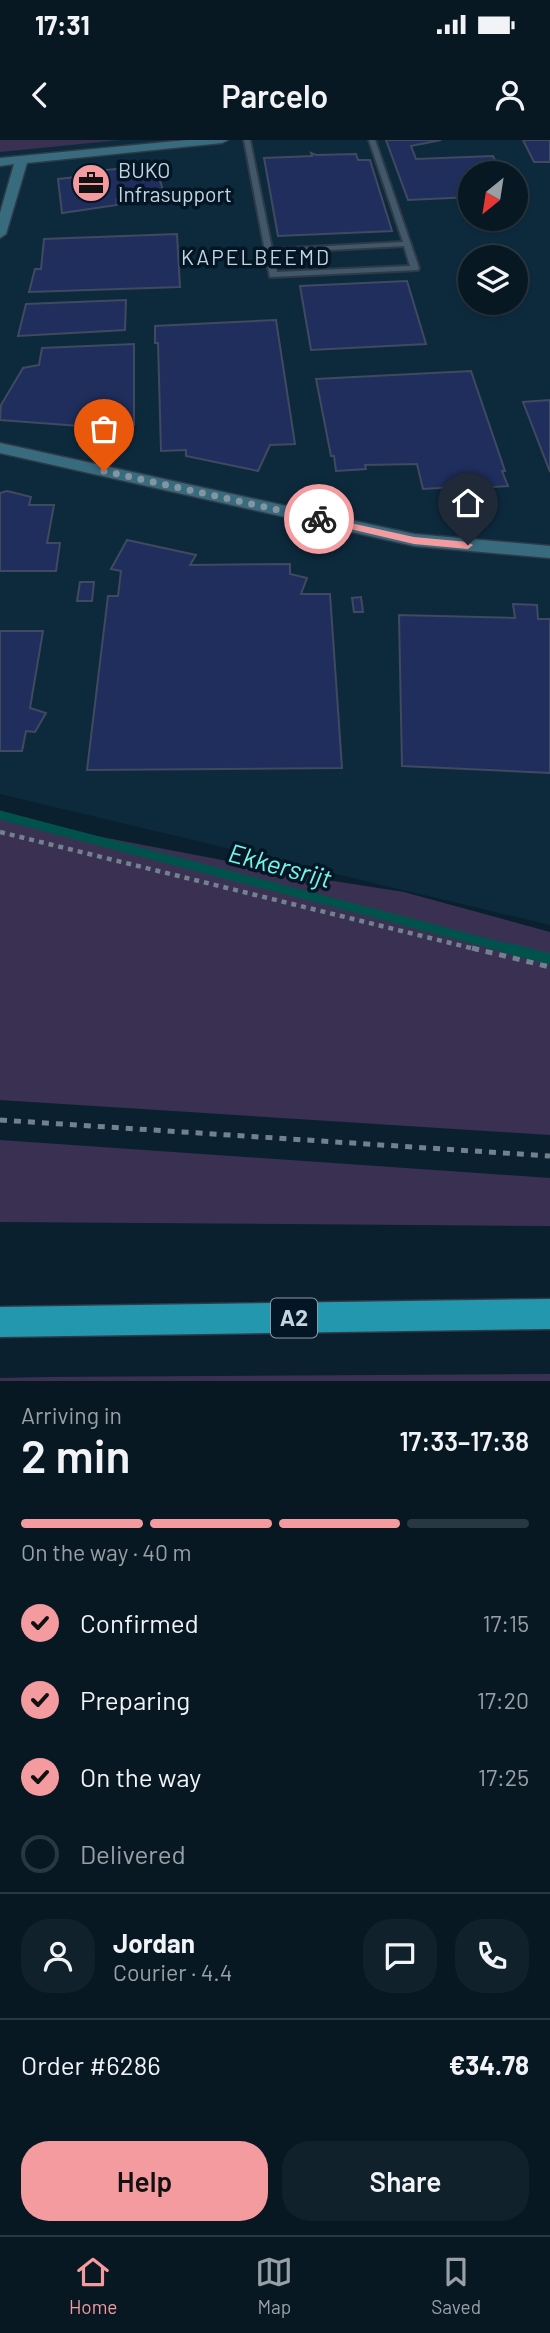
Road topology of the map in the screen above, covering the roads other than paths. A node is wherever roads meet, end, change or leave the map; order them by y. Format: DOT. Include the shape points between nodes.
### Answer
graph roads {
  1 [pos="222,140"];
  2 [pos="247,140"];
  3 [pos="372,140"];
  4 [pos="0,162"];
  5 [pos="21,162"];
  6 [pos="0,234"];
  7 [pos="407,244"];
  8 [pos="269,251"];
  9 [pos="0,449"];
  10 [pos="550,552"];
  11 [pos="550,1314"];
  12 [pos="0,1316"];
  13 [pos="38,1321"];
  14 [pos="0,1322"];
  1 -- 5 [label="street"];
  2 -- 8 [label="lane"];
  3 -- 7 [label="lane"];
  4 -- 5 [label="street"];
  5 -- 6 [label="street"];
  7 -- 8 [label="lane"];
  7 -- 8 [label="lane" via="415,268 273,275"];
  9 -- 10 [label="street" via="414,540"];
  11 -- 13 [label="highway, A2"];
  12 -- 13 [label="highway, A2"];
  13 -- 14 [label="highway"];
}
